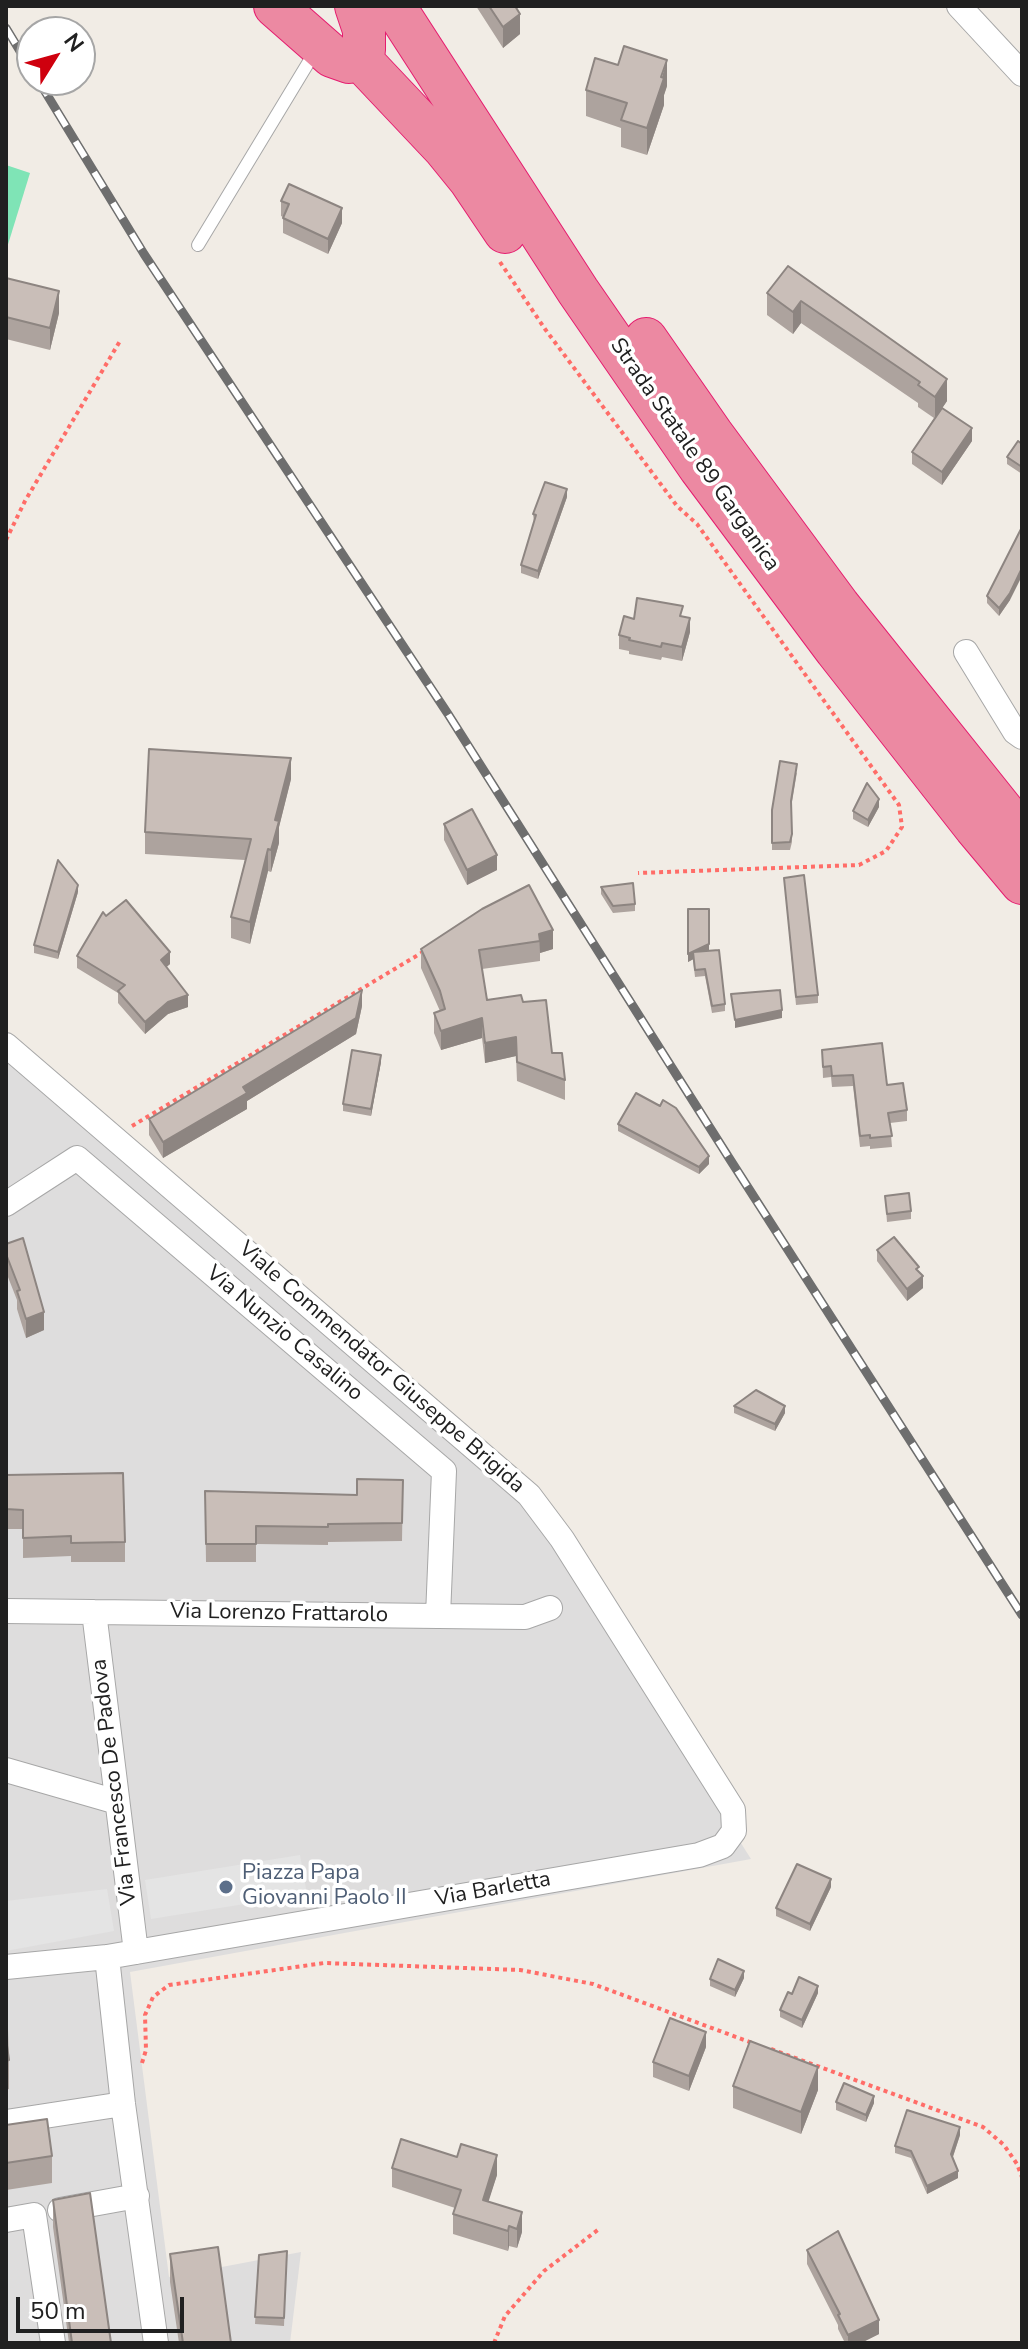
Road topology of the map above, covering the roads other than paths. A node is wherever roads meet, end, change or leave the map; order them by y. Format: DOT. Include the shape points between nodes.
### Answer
graph roads {
  1 [pos="275,6"];
  2 [pos="356,6"];
  3 [pos="394,6"];
  4 [pos="427,6"];
  5 [pos="959,6"];
  6 [pos="318,47"];
  7 [pos="360,59"];
  8 [pos="1022,74"];
  9 [pos="198,245"];
  10 [pos="663,416"];
  11 [pos="966,652"];
  12 [pos="927,719"];
  13 [pos="1022,737"];
  14 [pos="1022,817"];
  15 [pos="1022,835"];
  16 [pos="1022,883"];
  17 [pos="6,1045"];
  18 [pos="6,1204"];
  19 [pos="550,1608"];
  20 [pos="6,1611"];
  21 [pos="94,1612"];
  22 [pos="438,1616"];
  23 [pos="6,1770"];
  24 [pos="117,1802"];
  25 [pos="734,1831"];
  26 [pos="136,1952"];
  27 [pos="107,1957"];
  28 [pos="6,1967"];
  29 [pos="123,2104"];
  30 [pos="6,2122"];
  31 [pos="137,2196"];
  32 [pos="34,2215"];
  33 [pos="6,2220"];
  34 [pos="53,2343"];
  35 [pos="156,2343"];
  1 -- 6 [label="highway"];
  2 -- 7 [label="highway" via="364,30"];
  3 -- 10 [label="highway, Strada Statale 89 Garganica"];
  4 -- 12 [label="highway, Strada Statale 89 Garganica" via="712,434"];
  5 -- 8 [label="street"];
  6 -- 7 [label="highway" via="343,61"];
  6 -- 9 [label="lane"];
  7 -- 10 [label="highway" via="457,164 598,355"];
  10 -- 16 [label="highway, Strada Statale 89 Garganica" via="836,650"];
  11 -- 13 [label="street"];
  12 -- 14 [label="highway"];
  12 -- 15 [label="highway, Strada Statale 89 Garganica"];
  17 -- 25 [label="street, Viale Commendator Giuseppe Brigida" via="529,1495 733,1810"];
  18 -- 22 [label="street, Via Nunzio Casalino" via="77,1158 444,1471"];
  19 -- 22 [label="street, Via Lorenzo Frattarolo" via="525,1617"];
  20 -- 21 [label="street, Via Lorenzo Frattarolo"];
  21 -- 22 [label="street, Via Lorenzo Frattarolo"];
  21 -- 24 [label="street, Via Francesco De Padova"];
  23 -- 24 [label="street"];
  24 -- 26 [label="street, Via Francesco De Padova"];
  25 -- 26 [label="street, Via Barletta" via="723,1846 699,1855"];
  26 -- 27 [label="street, Via Barletta"];
  27 -- 28 [label="street, Via Barletta"];
  27 -- 29 [label="street"];
  29 -- 30 [label="street"];
  29 -- 31 [label="street"];
  31 -- 32 [label="street"];
  31 -- 35 [label="street"];
  32 -- 33 [label="street"];
  32 -- 34 [label="street"];
}
